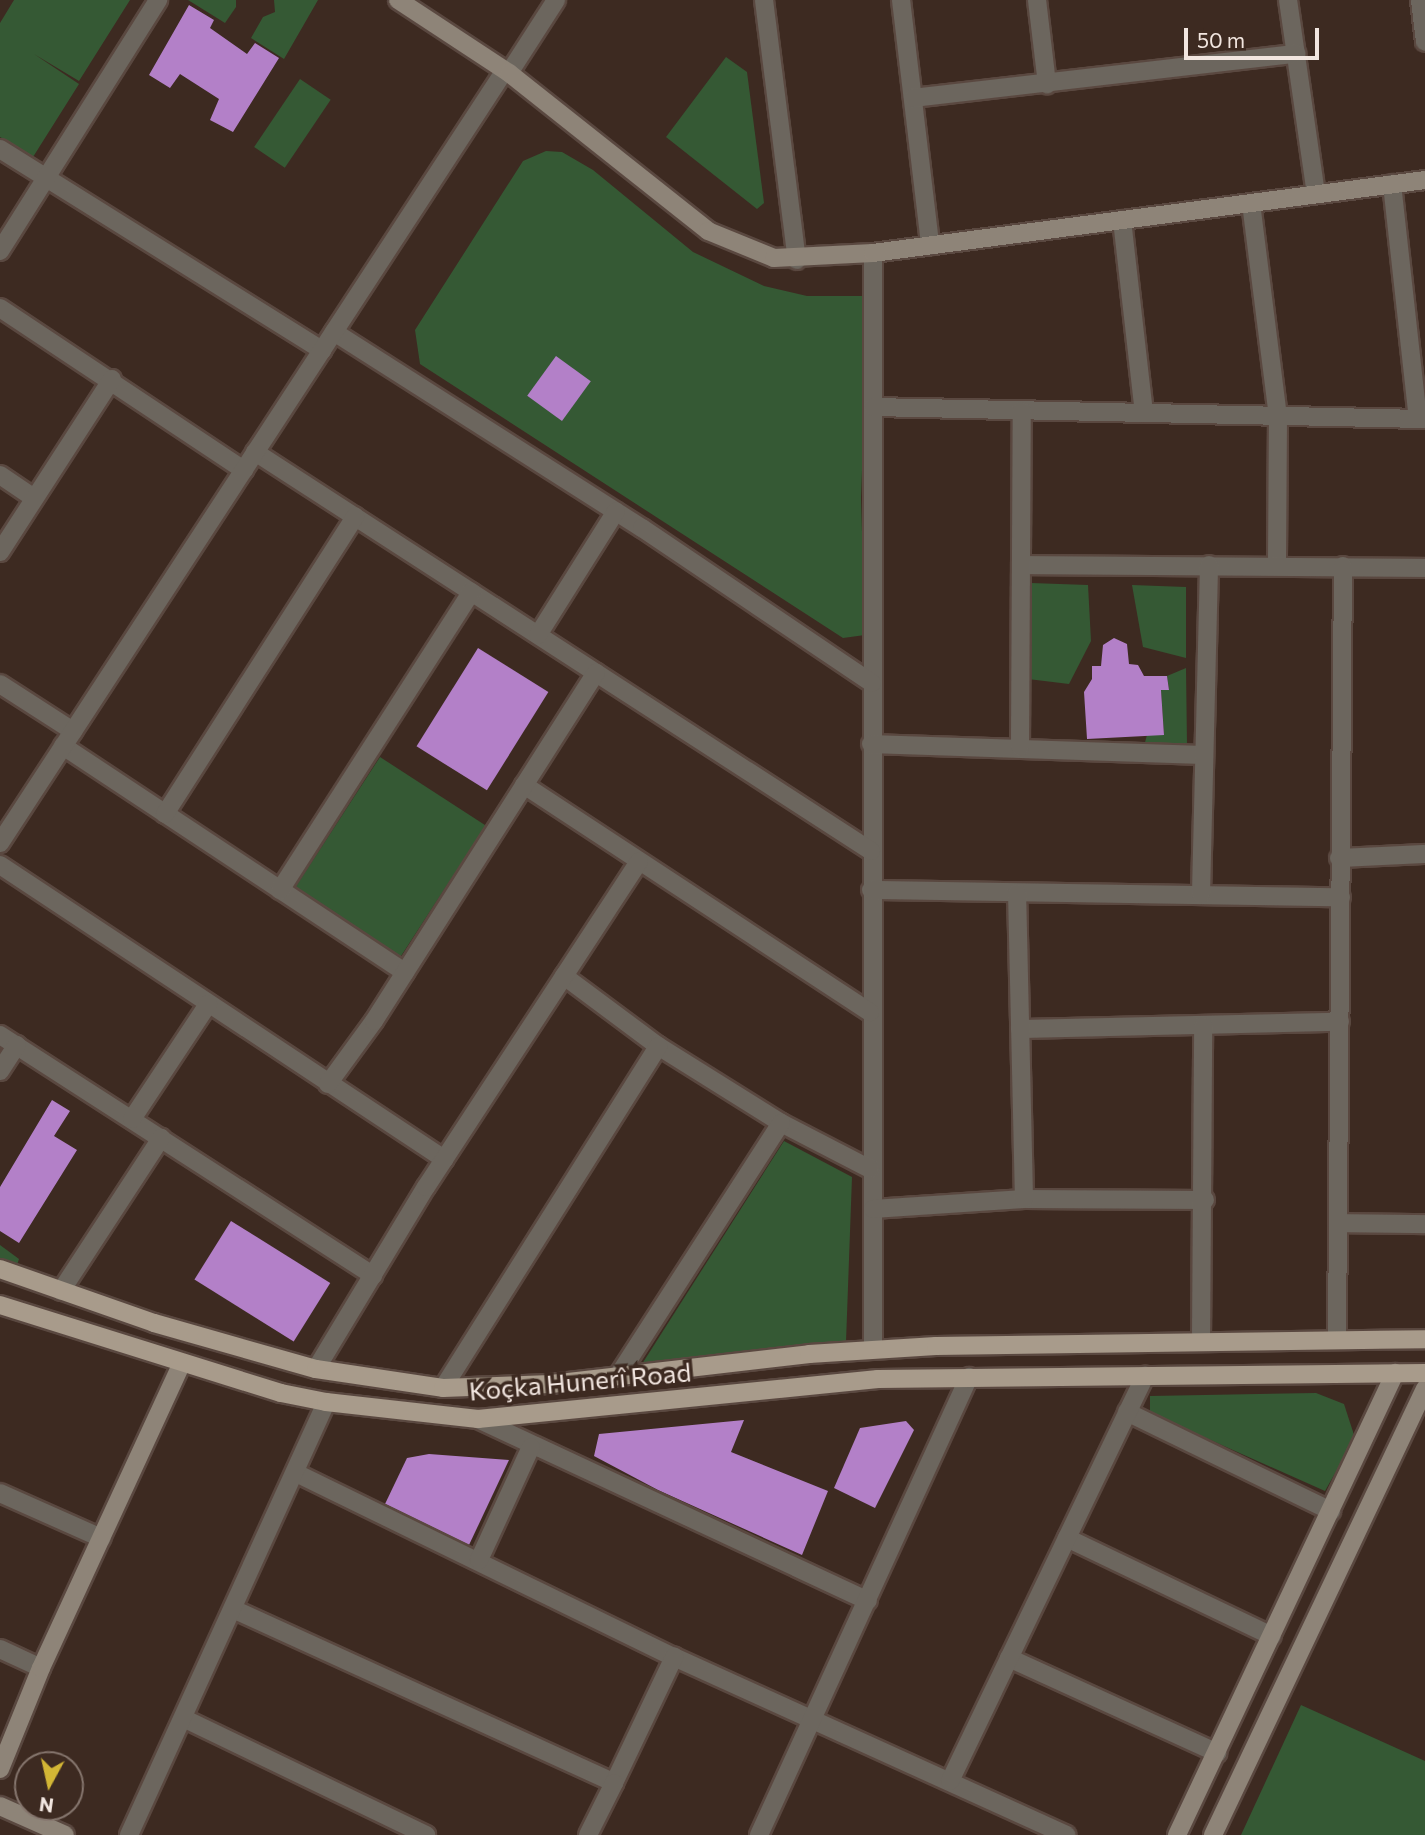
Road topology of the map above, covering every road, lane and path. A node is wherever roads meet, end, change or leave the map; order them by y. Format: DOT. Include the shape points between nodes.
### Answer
graph roads {
  1 [pos="158,0"];
  2 [pos="398,0"];
  3 [pos="556,0"];
  4 [pos="765,0"];
  5 [pos="901,0"];
  6 [pos="1037,0"];
  7 [pos="1288,0"];
  8 [pos="1420,0"];
  9 [pos="1425,36"];
  10 [pos="1425,41"];
  11 [pos="1296,54"];
  12 [pos="507,72"];
  13 [pos="1047,83"];
  14 [pos="913,98"];
  15 [pos="0,149"];
  16 [pos="47,178"];
  17 [pos="1425,180"];
  18 [pos="1392,184"];
  19 [pos="1317,194"];
  20 [pos="1251,203"];
  21 [pos="1122,220"];
  22 [pos="930,245"];
  23 [pos="0,251"];
  24 [pos="873,253"];
  25 [pos="797,260"];
  26 [pos="0,309"];
  27 [pos="334,332"];
  28 [pos="322,350"];
  29 [pos="112,379"];
  30 [pos="873,407"];
  31 [pos="1022,411"];
  32 [pos="1144,413"];
  33 [pos="1278,416"];
  34 [pos="1422,419"];
  35 [pos="255,452"];
  36 [pos="244,470"];
  37 [pos="0,475"];
  38 [pos="34,498"];
  39 [pos="616,511"];
  40 [pos="355,517"];
  41 [pos="0,552"];
  42 [pos="1021,565"];
  43 [pos="1209,565"];
  44 [pos="1278,565"];
  45 [pos="1343,566"];
  46 [pos="1425,568"];
  47 [pos="471,593"];
  48 [pos="538,635"];
  49 [pos="596,673"];
  50 [pos="872,683"];
  51 [pos="0,684"];
  52 [pos="68,739"];
  53 [pos="871,744"];
  54 [pos="1020,747"];
  55 [pos="1202,755"];
  56 [pos="524,785"];
  57 [pos="165,814"];
  58 [pos="0,843"];
  59 [pos="871,851"];
  60 [pos="1425,854"];
  61 [pos="1339,858"];
  62 [pos="639,862"];
  63 [pos="0,865"];
  64 [pos="280,890"];
  65 [pos="871,890"];
  66 [pos="1017,893"];
  67 [pos="1200,894"];
  68 [pos="1341,897"];
  69 [pos="405,972"];
  70 [pos="564,976"];
  71 [pos="208,1004"];
  72 [pos="870,1012"];
  73 [pos="1340,1022"];
  74 [pos="1203,1026"];
  75 [pos="1020,1029"];
  76 [pos="0,1035"];
  77 [pos="17,1045"];
  78 [pos="658,1046"];
  79 [pos="0,1071"];
  80 [pos="328,1084"];
  81 [pos="132,1119"];
  82 [pos="781,1123"];
  83 [pos="161,1138"];
  84 [pos="444,1159"];
  85 [pos="870,1169"];
  86 [pos="1024,1199"];
  87 [pos="1205,1200"];
  88 [pos="873,1209"];
  89 [pos="1338,1223"];
  90 [pos="1425,1224"];
  91 [pos="0,1269"];
  92 [pos="373,1275"];
  93 [pos="61,1291"];
  94 [pos="0,1306"];
  95 [pos="1425,1339"];
  96 [pos="1337,1340"];
  97 [pos="1201,1341"];
  98 [pos="873,1349"];
  99 [pos="182,1363"];
  100 [pos="316,1369"];
  101 [pos="1425,1373"];
  102 [pos="1395,1374"];
  103 [pos="1145,1375"];
  104 [pos="618,1377"];
  105 [pos="969,1377"];
  106 [pos="443,1388"];
  107 [pos="1425,1389"];
  108 [pos="326,1402"];
  109 [pos="1127,1412"];
  110 [pos="478,1419"];
  111 [pos="531,1447"];
  112 [pos="296,1473"];
  113 [pos="0,1493"];
  114 [pos="1331,1511"];
  115 [pos="101,1538"];
  116 [pos="1067,1538"];
  117 [pos="480,1560"];
  118 [pos="868,1601"];
  119 [pos="233,1609"];
  120 [pos="1272,1636"];
  121 [pos="0,1649"];
  122 [pos="674,1657"];
  123 [pos="1009,1658"];
  124 [pos="41,1668"];
  125 [pos="183,1718"];
  126 [pos="813,1720"];
  127 [pos="1216,1752"];
  128 [pos="0,1769"];
  129 [pos="950,1781"];
  130 [pos="614,1783"];
  131 [pos="0,1806"];
  132 [pos="65,1835"];
  133 [pos="129,1835"];
  134 [pos="426,1835"];
  135 [pos="588,1835"];
  136 [pos="759,1835"];
  137 [pos="1066,1835"];
  138 [pos="1177,1835"];
  139 [pos="1213,1835"];
  1 -- 16 [label="street"];
  2 -- 12 [label="street"];
  3 -- 12 [label="street"];
  4 -- 25 [label="street"];
  5 -- 14 [label="street"];
  6 -- 13 [label="street"];
  7 -- 11 [label="street"];
  8 -- 9 [label="street"];
  9 -- 10 [label="street"];
  11 -- 13 [label="street"];
  11 -- 19 [label="street"];
  12 -- 25 [label="street" via="708,231 751,252"];
  12 -- 27 [label="street"];
  13 -- 14 [label="street"];
  14 -- 22 [label="street"];
  15 -- 16 [label="street"];
  16 -- 23 [label="street"];
  16 -- 28 [label="street"];
  17 -- 18 [label="street"];
  18 -- 19 [label="street"];
  18 -- 34 [label="street"];
  19 -- 20 [label="street"];
  20 -- 21 [label="street"];
  20 -- 33 [label="street"];
  21 -- 22 [label="street"];
  21 -- 32 [label="street"];
  22 -- 24 [label="street"];
  24 -- 25 [label="street"];
  24 -- 30 [label="street"];
  26 -- 29 [label="street"];
  27 -- 28 [label="street"];
  27 -- 39 [label="street"];
  28 -- 35 [label="street"];
  29 -- 36 [label="street"];
  29 -- 38 [label="street"];
  30 -- 31 [label="street"];
  30 -- 50 [label="street"];
  31 -- 32 [label="street"];
  31 -- 42 [label="street"];
  32 -- 33 [label="street"];
  33 -- 34 [label="street"];
  33 -- 44 [label="street"];
  35 -- 36 [label="street"];
  35 -- 40 [label="street"];
  36 -- 52 [label="street"];
  37 -- 38 [label="street"];
  38 -- 41 [label="street"];
  39 -- 48 [label="street"];
  39 -- 50 [label="street"];
  40 -- 47 [label="street"];
  40 -- 57 [label="street"];
  42 -- 43 [label="street"];
  42 -- 54 [label="street"];
  43 -- 44 [label="street"];
  43 -- 55 [label="street"];
  44 -- 45 [label="street"];
  45 -- 46 [label="street"];
  45 -- 61 [label="street"];
  47 -- 48 [label="street"];
  47 -- 64 [label="street"];
  48 -- 49 [label="street"];
  49 -- 56 [label="street"];
  49 -- 59 [label="street"];
  50 -- 53 [label="street"];
  51 -- 52 [label="street"];
  52 -- 57 [label="street"];
  52 -- 58 [label="street"];
  53 -- 54 [label="street"];
  53 -- 59 [label="street"];
  54 -- 55 [label="street"];
  55 -- 67 [label="street"];
  56 -- 62 [label="street"];
  56 -- 69 [label="street"];
  57 -- 64 [label="street"];
  59 -- 65 [label="street"];
  60 -- 61 [label="street"];
  61 -- 68 [label="street"];
  62 -- 70 [label="street"];
  62 -- 72 [label="street"];
  63 -- 71 [label="street"];
  64 -- 69 [label="street"];
  65 -- 66 [label="street"];
  65 -- 72 [label="street"];
  66 -- 67 [label="street"];
  66 -- 75 [label="street"];
  67 -- 68 [label="street"];
  68 -- 73 [label="street"];
  69 -- 80 [label="street"];
  70 -- 78 [label="street"];
  70 -- 84 [label="street"];
  71 -- 80 [label="street"];
  71 -- 81 [label="street"];
  72 -- 85 [label="street"];
  73 -- 74 [label="street"];
  73 -- 89 [label="street"];
  74 -- 75 [label="street"];
  74 -- 87 [label="street"];
  75 -- 86 [label="street"];
  76 -- 77 [label="street"];
  77 -- 79 [label="street"];
  77 -- 81 [label="street"];
  78 -- 82 [label="street"];
  78 -- 106 [label="street"];
  80 -- 84 [label="street"];
  81 -- 83 [label="street"];
  82 -- 85 [label="street"];
  82 -- 104 [label="street"];
  83 -- 92 [label="street"];
  83 -- 93 [label="street"];
  84 -- 92 [label="street"];
  85 -- 88 [label="street"];
  86 -- 87 [label="street"];
  86 -- 88 [label="street"];
  87 -- 97 [label="street"];
  88 -- 98 [label="street"];
  89 -- 90 [label="street"];
  89 -- 96 [label="street"];
  91 -- 93 [label="main road"];
  92 -- 100 [label="street"];
  93 -- 100 [label="main road"];
  94 -- 99 [label="main road, Koçka Hunerî Road"];
  95 -- 96 [label="main road"];
  96 -- 97 [label="main road"];
  97 -- 98 [label="main road"];
  98 -- 104 [label="main road"];
  99 -- 108 [label="main road, Koçka Hunerî Road"];
  99 -- 115 [label="street"];
  100 -- 106 [label="main road"];
  101 -- 102 [label="main road, Koçka Hunerî Road"];
  102 -- 103 [label="main road, Koçka Hunerî Road"];
  102 -- 114 [label="street"];
  103 -- 105 [label="main road, Koçka Hunerî Road"];
  103 -- 109 [label="street"];
  104 -- 106 [label="main road"];
  105 -- 110 [label="main road, Koçka Hunerî Road" via="852,1381"];
  105 -- 118 [label="street"];
  107 -- 139 [label="street"];
  108 -- 110 [label="main road, Koçka Hunerî Road"];
  108 -- 112 [label="street"];
  109 -- 114 [label="street"];
  109 -- 116 [label="street"];
  110 -- 111 [label="street"];
  111 -- 117 [label="street"];
  111 -- 118 [label="street"];
  112 -- 117 [label="street"];
  112 -- 119 [label="street"];
  113 -- 115 [label="street"];
  114 -- 120 [label="street"];
  115 -- 124 [label="street"];
  116 -- 120 [label="street"];
  116 -- 123 [label="street"];
  117 -- 122 [label="street"];
  118 -- 126 [label="street"];
  119 -- 125 [label="street"];
  119 -- 130 [label="street"];
  120 -- 127 [label="street"];
  121 -- 124 [label="street"];
  122 -- 126 [label="street"];
  122 -- 130 [label="street"];
  123 -- 127 [label="street"];
  123 -- 129 [label="street"];
  124 -- 128 [label="street"];
  125 -- 133 [label="street"];
  125 -- 134 [label="street"];
  126 -- 129 [label="street"];
  126 -- 136 [label="street"];
  127 -- 138 [label="street"];
  129 -- 137 [label="street"];
  130 -- 135 [label="street"];
  131 -- 132 [label="street"];
}
